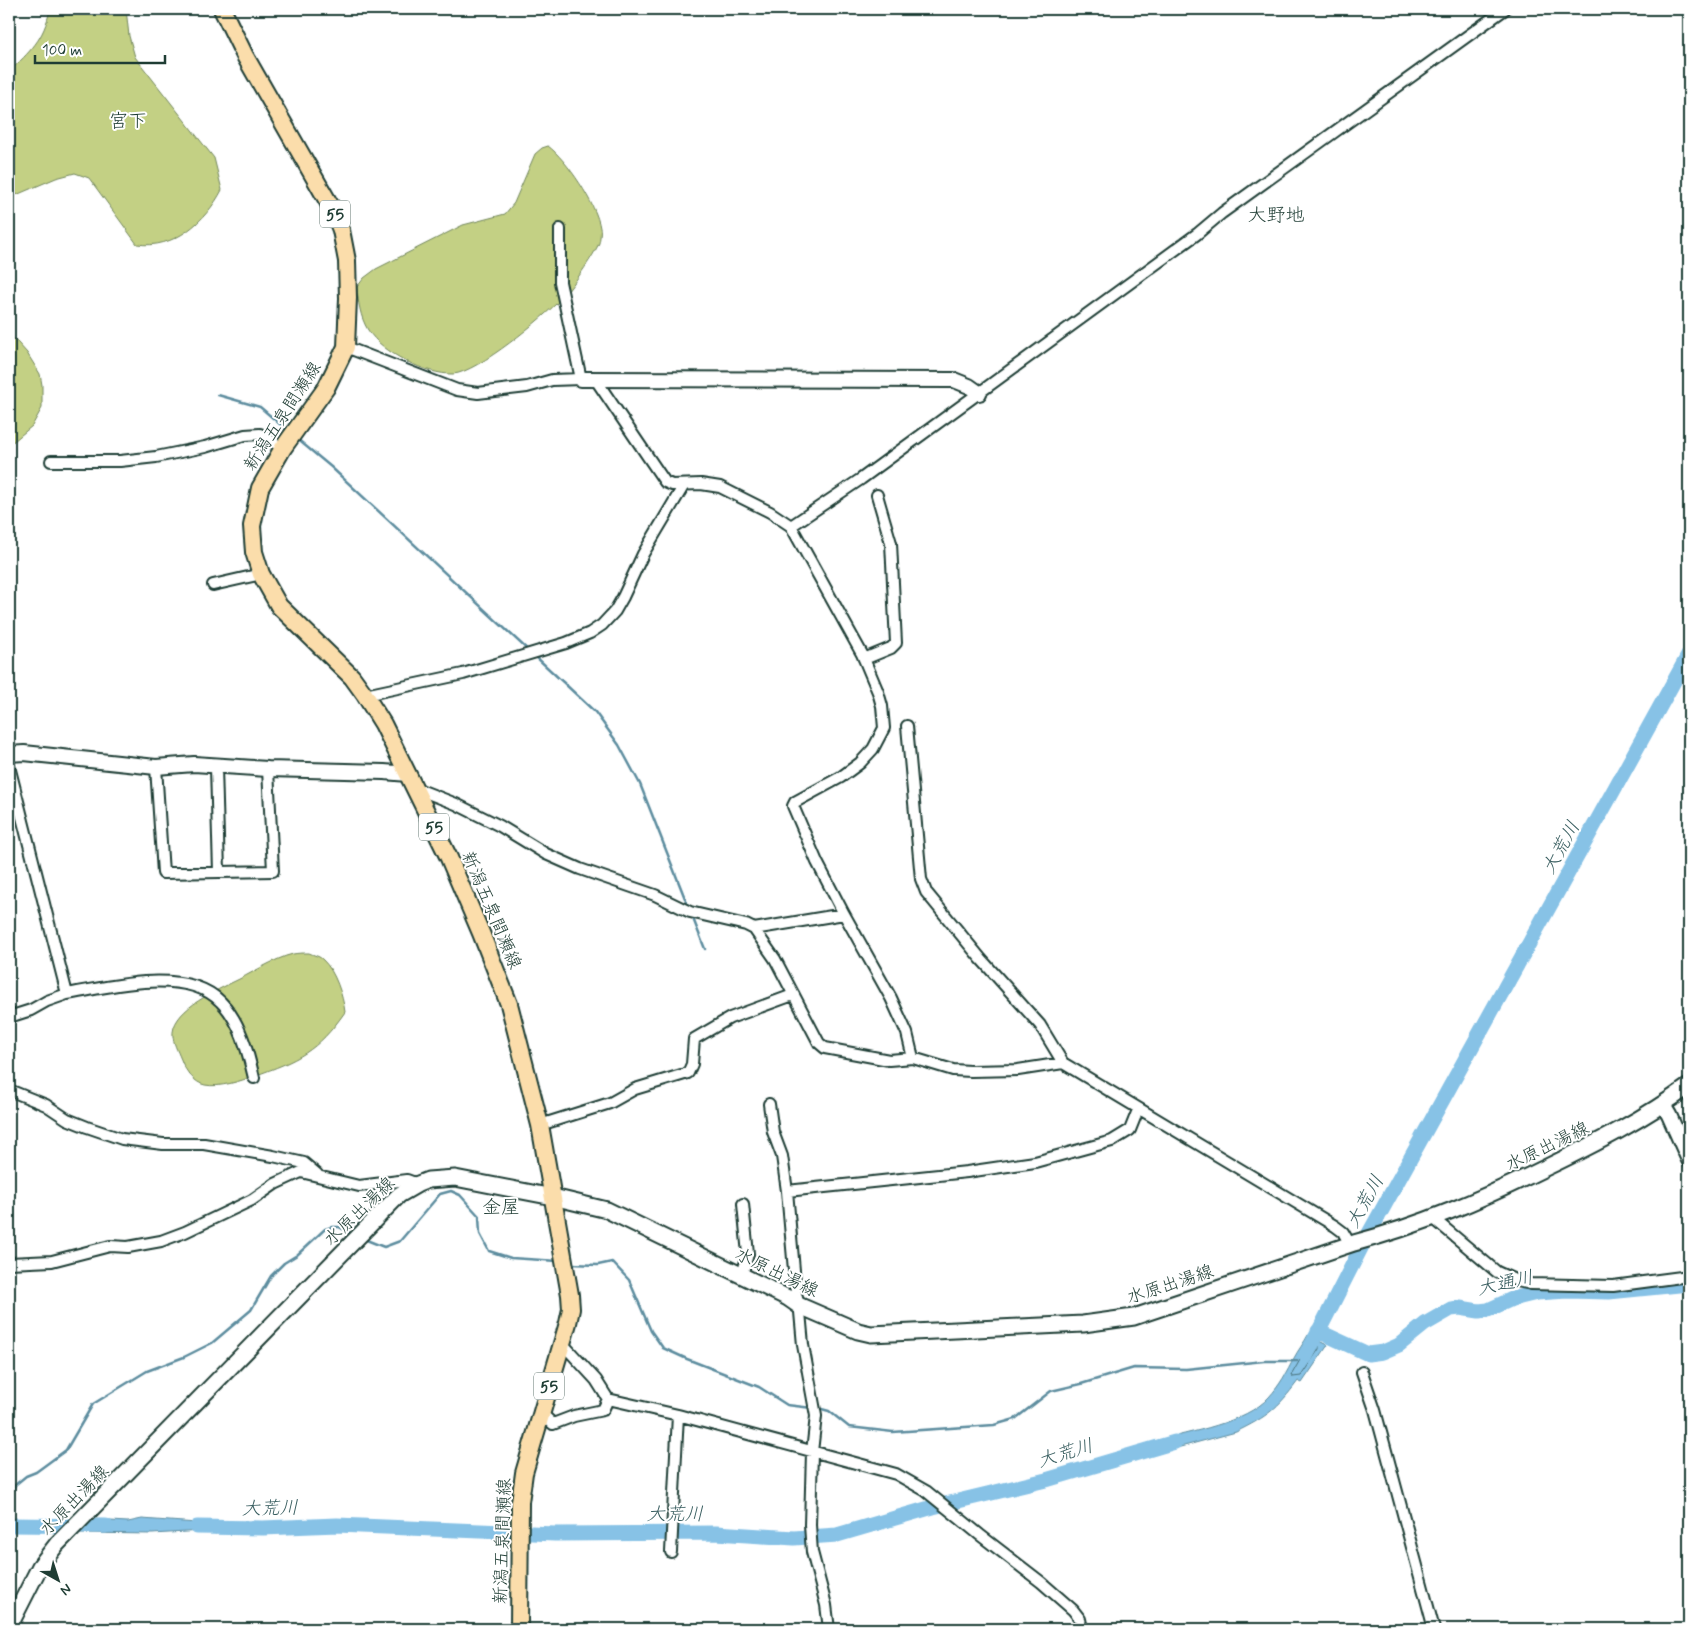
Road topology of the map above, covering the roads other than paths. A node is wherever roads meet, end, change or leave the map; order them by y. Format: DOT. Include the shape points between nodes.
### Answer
graph roads {
  1 [pos="222,9"];
  2 [pos="1505,9"];
  3 [pos="560,229"];
  4 [pos="346,347"];
  5 [pos="588,380"];
  6 [pos="979,393"];
  7 [pos="289,439"];
  8 [pos="51,461"];
  9 [pos="684,485"];
  10 [pos="878,495"];
  11 [pos="791,526"];
  12 [pos="261,574"];
  13 [pos="213,585"];
  14 [pos="864,659"];
  15 [pos="366,694"];
  16 [pos="907,726"];
  17 [pos="9,754"];
  18 [pos="9,766"];
  19 [pos="156,767"];
  20 [pos="216,767"];
  21 [pos="268,769"];
  22 [pos="411,781"];
  23 [pos="218,872"];
  24 [pos="844,914"];
  25 [pos="754,929"];
  26 [pos="66,994"];
  27 [pos="793,995"];
  28 [pos="9,1017"];
  29 [pos="913,1058"];
  30 [pos="1063,1063"];
  31 [pos="254,1078"];
  32 [pos="1689,1086"];
  33 [pos="9,1090"];
  34 [pos="769,1104"];
  35 [pos="1663,1105"];
  36 [pos="1138,1110"];
  37 [pos="540,1125"];
  38 [pos="1689,1160"];
  39 [pos="318,1175"];
  40 [pos="418,1184"];
  41 [pos="787,1190"];
  42 [pos="553,1197"];
  43 [pos="743,1204"];
  44 [pos="1434,1219"];
  45 [pos="1350,1245"];
  46 [pos="9,1263"];
  47 [pos="742,1275"];
  48 [pos="1689,1276"];
  49 [pos="798,1305"];
  50 [pos="562,1343"];
  51 [pos="1362,1372"];
  52 [pos="608,1399"];
  53 [pos="542,1414"];
  54 [pos="678,1415"];
  55 [pos="812,1452"];
  56 [pos="671,1552"];
  57 [pos="9,1627"];
  58 [pos="519,1629"];
  59 [pos="830,1629"];
  60 [pos="1082,1629"];
  61 [pos="1434,1629"];
  1 -- 4 [label="main road, 新潟五泉間瀬線 / 55" via="342,230 347,261"];
  2 -- 6 [label="street"];
  3 -- 5 [label="street" via="560,282"];
  4 -- 5 [label="street" via="456,390 478,393 527,387 552,380"];
  4 -- 7 [label="main road, 新潟五泉間瀬線 / 55" via="326,388"];
  5 -- 6 [label="street" via="954,380"];
  5 -- 9 [label="street" via="665,482"];
  6 -- 11 [label="street"];
  7 -- 8 [label="street" via="245,435 156,457 120,461"];
  7 -- 12 [label="main road, 新潟五泉間瀬線 / 55" via="260,488 252,526 254,552"];
  9 -- 11 [label="street" via="720,487"];
  9 -- 15 [label="street" via="643,554 615,611 590,633 463,674"];
  10 -- 14 [label="street" via="891,543 896,643"];
  11 -- 14 [label="street"];
  12 -- 13 [label="street"];
  12 -- 15 [label="main road, 新潟五泉間瀬線 / 55" via="279,606"];
  14 -- 24 [label="street" via="878,692 884,728 873,749 860,763 793,806 816,862"];
  15 -- 22 [label="main road, 新潟五泉間瀬線 / 55"];
  16 -- 30 [label="street" via="921,880 926,892 1040,1026"];
  17 -- 19 [label="street"];
  18 -- 26 [label="street"];
  19 -- 20 [label="street" via="194,764"];
  19 -- 23 [label="street" via="163,873"];
  20 -- 21 [label="street"];
  20 -- 23 [label="street"];
  21 -- 22 [label="street" via="384,772"];
  21 -- 23 [label="street" via="273,870"];
  22 -- 25 [label="street" via="580,869 688,911"];
  22 -- 37 [label="main road, 新潟五泉間瀬線 / 55" via="449,858 509,1004"];
  24 -- 25 [label="street"];
  24 -- 29 [label="street" via="907,1033"];
  25 -- 27 [label="street" via="775,959"];
  26 -- 28 [label="street"];
  26 -- 31 [label="street" via="144,982 192,985 208,992 229,1010 246,1047"];
  27 -- 29 [label="street" via="819,1043 825,1048 889,1060"];
  27 -- 37 [label="street" via="730,1018 694,1039 688,1073"];
  29 -- 30 [label="street" via="953,1070 971,1071 1018,1070"];
  30 -- 36 [label="street"];
  32 -- 35 [label="main road, 水原出湯線"];
  33 -- 39 [label="street" via="46,1105 67,1119 113,1137 163,1144 204,1144 273,1156 304,1163"];
  34 -- 41 [label="street"];
  35 -- 38 [label="street"];
  35 -- 44 [label="main road, 水原出湯線" via="1612,1136"];
  36 -- 41 [label="street" via="1130,1130 1112,1141 1034,1162"];
  36 -- 45 [label="street" via="1335,1226 1343,1232"];
  37 -- 42 [label="main road, 新潟五泉間瀬線 / 55"];
  39 -- 40 [label="street" via="359,1186 408,1180"];
  39 -- 46 [label="street" via="301,1172 252,1200 161,1240 128,1247 110,1246 52,1261"];
  40 -- 42 [label="main road, 水原出湯線" via="455,1178"];
  40 -- 57 [label="main road, 水原出湯線" via="399,1195 62,1540 40,1566"];
  41 -- 49 [label="street"];
  42 -- 47 [label="main road, 水原出湯線" via="607,1210"];
  42 -- 50 [label="main road, 新潟五泉間瀬線 / 55" via="570,1309"];
  43 -- 47 [label="street" via="748,1254"];
  44 -- 45 [label="main road, 水原出湯線"];
  44 -- 48 [label="street" via="1497,1272 1530,1284 1613,1286"];
  45 -- 49 [label="main road, 水原出湯線" via="1134,1317 1099,1322 871,1334"];
  47 -- 49 [label="main road, 水原出湯線"];
  49 -- 55 [label="street" via="815,1402"];
  50 -- 52 [label="street" via="596,1380"];
  50 -- 53 [label="main road, 新潟五泉間瀬線 / 55"];
  51 -- 61 [label="street" via="1376,1410"];
  52 -- 53 [label="street" via="603,1410 553,1424"];
  52 -- 54 [label="street"];
  53 -- 58 [label="main road, 新潟五泉間瀬線 / 55" via="524,1472 520,1502"];
  54 -- 55 [label="street"];
  54 -- 56 [label="street"];
  55 -- 59 [label="street" via="812,1552"];
  55 -- 60 [label="street" via="896,1474 926,1491 1061,1599 1080,1619"];
}
